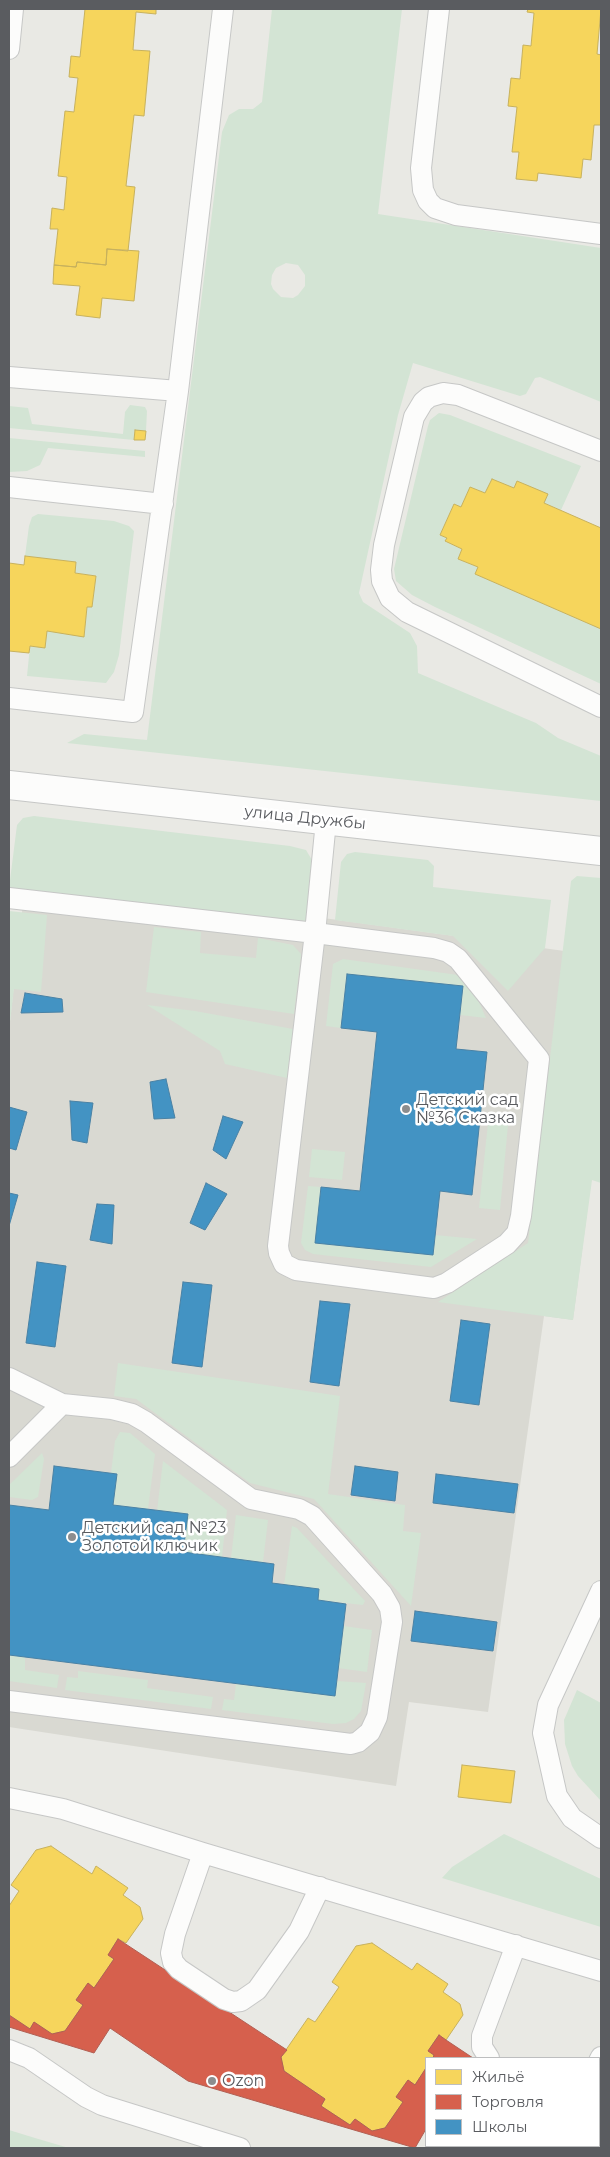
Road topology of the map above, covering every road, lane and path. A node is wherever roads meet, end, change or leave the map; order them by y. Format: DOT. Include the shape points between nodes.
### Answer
graph roads {
  1 [pos="13,9"];
  2 [pos="223,9"];
  3 [pos="439,9"];
  4 [pos="9,49"];
  5 [pos="601,234"];
  6 [pos="9,377"];
  7 [pos="178,391"];
  8 [pos="601,451"];
  9 [pos="9,487"];
  10 [pos="163,504"];
  11 [pos="9,698"];
  12 [pos="601,707"];
  13 [pos="9,785"];
  14 [pos="326,821"];
  15 [pos="601,850"];
  16 [pos="9,898"];
  17 [pos="314,933"];
  18 [pos="9,1378"];
  19 [pos="62,1404"];
  20 [pos="9,1458"];
  21 [pos="601,1591"];
  22 [pos="9,1701"];
  23 [pos="9,1798"];
  24 [pos="601,1838"];
  25 [pos="203,1853"];
  26 [pos="320,1887"];
  27 [pos="516,1945"];
  28 [pos="601,1971"];
  29 [pos="9,2050"];
  30 [pos="488,2057"];
  31 [pos="240,2148"];
  1 -- 4 [label="lane"];
  2 -- 7 [label="lane"];
  3 -- 5 [label="lane" via="421,168 423,190 428,201 435,208 456,215"];
  6 -- 7 [label="lane"];
  7 -- 10 [label="lane"];
  8 -- 12 [label="lane" via="458,395 443,393 429,397 422,402 414,417 381,570 390,598 407,612"];
  9 -- 10 [label="lane"];
  10 -- 11 [label="lane" via="133,712"];
  13 -- 14 [label="street, улица Дружбы"];
  14 -- 15 [label="street, улица Дружбы"];
  14 -- 17 [label="lane"];
  16 -- 17 [label="lane"];
  17 -- 17 [label="lane" via="278,1246 280,1259 289,1267 304,1272 428,1288 440,1286 507,1244 517,1233 539,1059 458,959 448,952"];
  18 -- 19 [label="lane"];
  19 -- 20 [label="lane"];
  19 -- 22 [label="lane" via="132,1414 251,1499 299,1510 317,1521 382,1594 390,1608 392,1622 379,1708 370,1732 351,1744"];
  21 -- 24 [label="lane" via="548,1706 543,1733 557,1796 572,1818"];
  23 -- 25 [label="lane" via="63,1809"];
  25 -- 26 [label="lane"];
  25 -- 26 [label="lane" via="171,1953 179,1969 233,2002 241,2001 257,1990 299,1931"];
  26 -- 27 [label="lane"];
  27 -- 28 [label="lane"];
  27 -- 30 [label="lane" via="482,2036 482,2047"];
  29 -- 31 [label="lane" via="29,2058 102,2106"];
}
